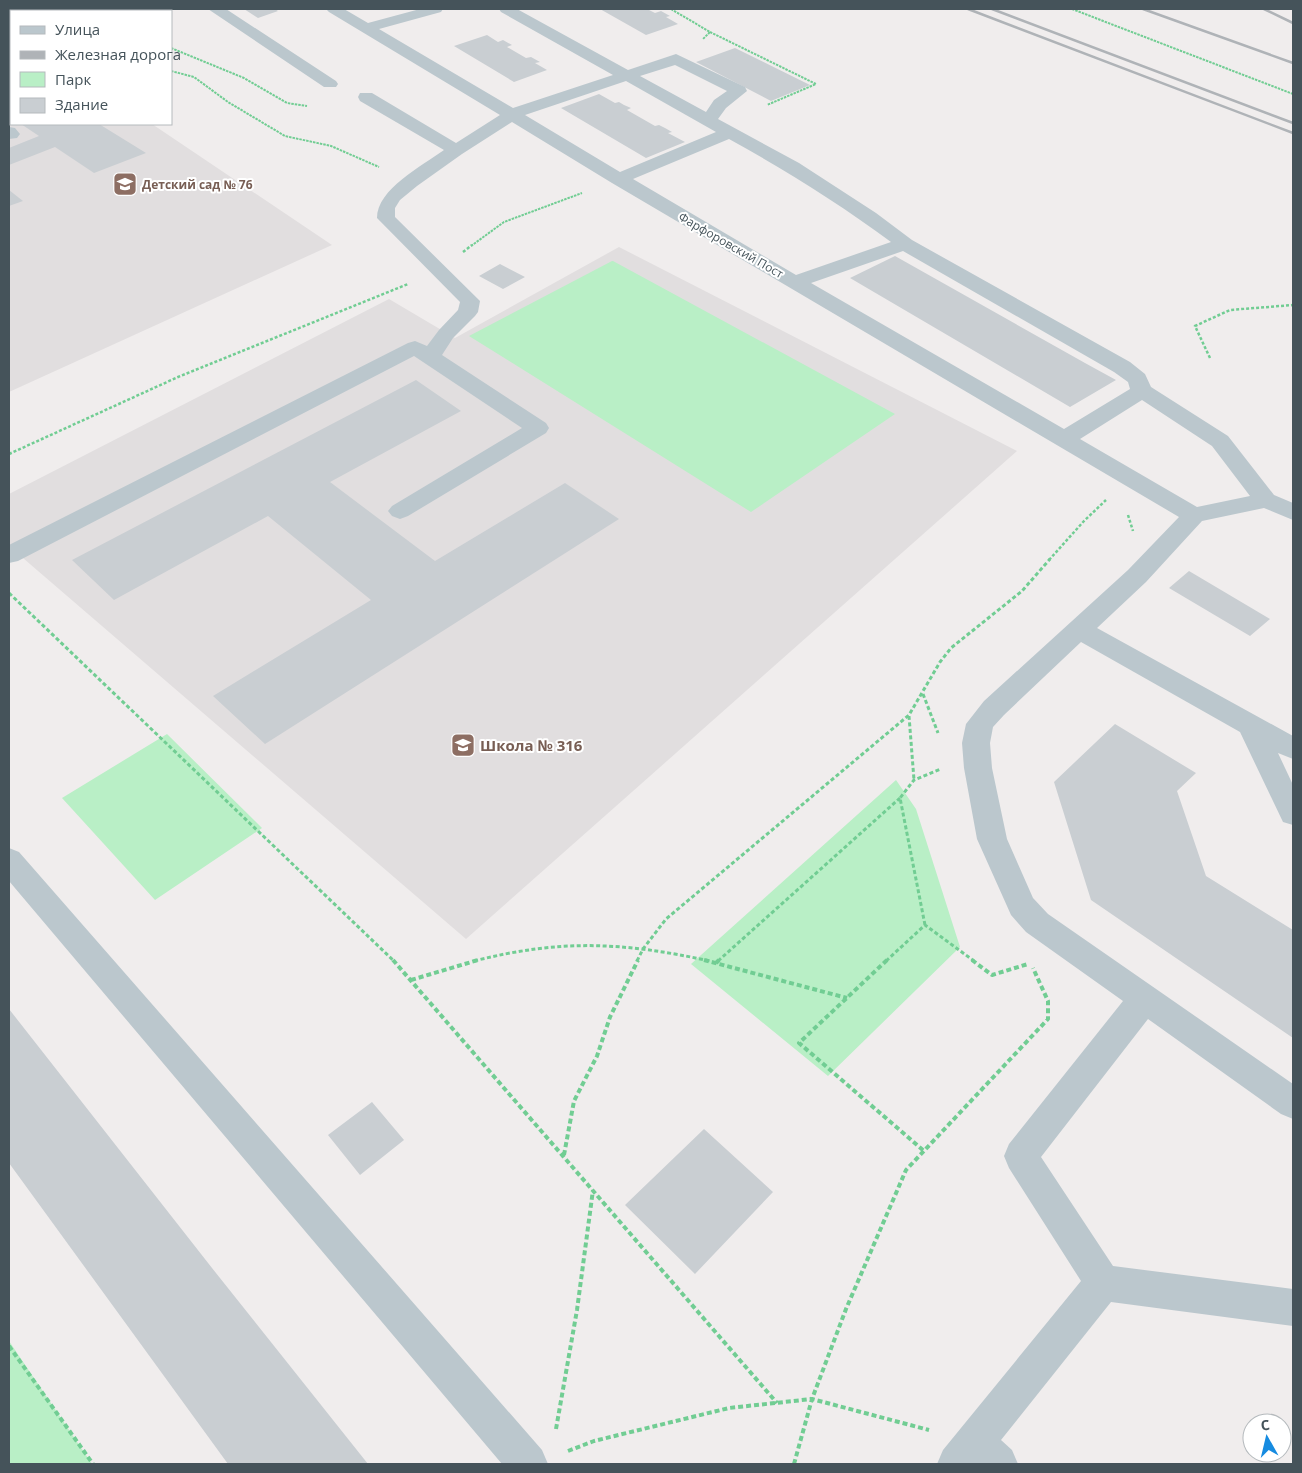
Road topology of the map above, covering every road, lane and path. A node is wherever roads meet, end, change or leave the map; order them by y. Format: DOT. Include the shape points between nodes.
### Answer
graph roads {
  1 [pos="216,9"];
  2 [pos="334,9"];
  3 [pos="436,9"];
  4 [pos="506,9"];
  5 [pos="1072,9"];
  6 [pos="367,28"];
  7 [pos="710,32"];
  8 [pos="172,48"];
  9 [pos="172,71"];
  10 [pos="627,76"];
  11 [pos="330,84"];
  12 [pos="739,92"];
  13 [pos="1293,94"];
  14 [pos="366,97"];
  15 [pos="513,114"];
  16 [pos="709,120"];
  17 [pos="731,132"];
  18 [pos="456,150"];
  19 [pos="618,179"];
  20 [pos="411,182"];
  21 [pos="905,244"];
  22 [pos="438,269"];
  23 [pos="795,282"];
  24 [pos="1293,306"];
  25 [pos="430,357"];
  26 [pos="1210,358"];
  27 [pos="1142,391"];
  28 [pos="1064,438"];
  29 [pos="9,454"];
  30 [pos="1130,476"];
  31 [pos="1266,500"];
  32 [pos="400,511"];
  33 [pos="1293,512"];
  34 [pos="1194,515"];
  35 [pos="9,555"];
  36 [pos="9,593"];
  37 [pos="1080,630"];
  38 [pos="923,694"];
  39 [pos="909,715"];
  40 [pos="1250,725"];
  41 [pos="939,735"];
  42 [pos="1293,749"];
  43 [pos="978,768"];
  44 [pos="914,780"];
  45 [pos="900,798"];
  46 [pos="1293,814"];
  47 [pos="9,860"];
  48 [pos="925,925"];
  49 [pos="643,949"];
  50 [pos="715,964"];
  51 [pos="411,980"];
  52 [pos="847,998"];
  53 [pos="1145,998"];
  54 [pos="1293,1103"];
  55 [pos="924,1151"];
  56 [pos="563,1156"];
  57 [pos="593,1190"];
  58 [pos="1103,1283"];
  59 [pos="1293,1308"];
  60 [pos="9,1346"];
  61 [pos="812,1399"];
  62 [pos="777,1403"];
  63 [pos="554,1439"];
  64 [pos="977,1457"];
  65 [pos="544,1460"];
  66 [pos="93,1464"];
  67 [pos="794,1464"];
  1 -- 11 [label="street"];
  2 -- 6 [label="street, Фарфоровский Пост"];
  3 -- 6 [label="street"];
  4 -- 10 [label="street"];
  5 -- 13 [label="path"];
  6 -- 15 [label="street, Фарфоровский Пост"];
  7 -- 12 [label="path" via="816,84 766,105"];
  8 -- 14 [label="path" via="244,78 287,103 303,106"];
  9 -- 20 [label="path" via="194,77 228,102 286,136 331,146"];
  10 -- 12 [label="street" via="676,59"];
  10 -- 15 [label="street"];
  10 -- 16 [label="street"];
  12 -- 16 [label="street" via="720,104"];
  14 -- 18 [label="street"];
  15 -- 18 [label="street"];
  15 -- 19 [label="street, Фарфоровский Пост"];
  16 -- 17 [label="street"];
  17 -- 19 [label="street"];
  17 -- 21 [label="street" via="793,167"];
  18 -- 20 [label="street"];
  19 -- 22 [label="path" via="504,222"];
  19 -- 23 [label="street, Фарфоровский Пост"];
  20 -- 22 [label="street" via="393,197 386,208 386,218"];
  21 -- 23 [label="street"];
  21 -- 27 [label="street" via="1122,367 1137,379"];
  22 -- 25 [label="street" via="470,301 468,312 446,334"];
  22 -- 29 [label="path" via="332,316 178,377"];
  23 -- 28 [label="street, Фарфоровский Пост"];
  24 -- 26 [label="path" via="1230,310 1195,326"];
  25 -- 32 [label="street" via="538,428"];
  25 -- 35 [label="street" via="415,347"];
  27 -- 28 [label="street"];
  27 -- 31 [label="street" via="1220,441"];
  28 -- 30 [label="street, Фарфоровский Пост"];
  30 -- 34 [label="street, Фарфоровский Пост"];
  30 -- 38 [label="path" via="1084,521 1022,591 951,648"];
  31 -- 33 [label="street"];
  31 -- 34 [label="street"];
  34 -- 37 [label="street"];
  36 -- 51 [label="path"];
  37 -- 40 [label="street"];
  37 -- 43 [label="street" via="980,724 976,743"];
  38 -- 39 [label="path"];
  38 -- 41 [label="path"];
  39 -- 44 [label="path"];
  39 -- 49 [label="path" via="666,920"];
  40 -- 42 [label="street"];
  40 -- 46 [label="street"];
  43 -- 44 [label="path" via="945,768"];
  43 -- 53 [label="street" via="992,839 1022,906 1037,923"];
  44 -- 45 [label="path"];
  45 -- 48 [label="path"];
  45 -- 50 [label="path"];
  47 -- 65 [label="street"];
  48 -- 52 [label="path"];
  48 -- 55 [label="path" via="992,975 1030,963 1048,1001 1048,1019"];
  49 -- 50 [label="path"];
  49 -- 51 [label="path" via="583,944 553,947 458,965"];
  49 -- 56 [label="path" via="574,1101"];
  50 -- 52 [label="path"];
  51 -- 56 [label="path"];
  52 -- 55 [label="path" via="799,1043"];
  53 -- 54 [label="street"];
  53 -- 58 [label="street" via="1021,1156"];
  55 -- 61 [label="path" via="906,1170 846,1309"];
  56 -- 57 [label="path"];
  57 -- 62 [label="path"];
  57 -- 63 [label="path" via="577,1312"];
  58 -- 59 [label="street"];
  58 -- 64 [label="street"];
  60 -- 66 [label="path"];
  61 -- 62 [label="path"];
  61 -- 64 [label="path"];
  61 -- 67 [label="path"];
  62 -- 65 [label="path" via="729,1408 594,1441"];
}
